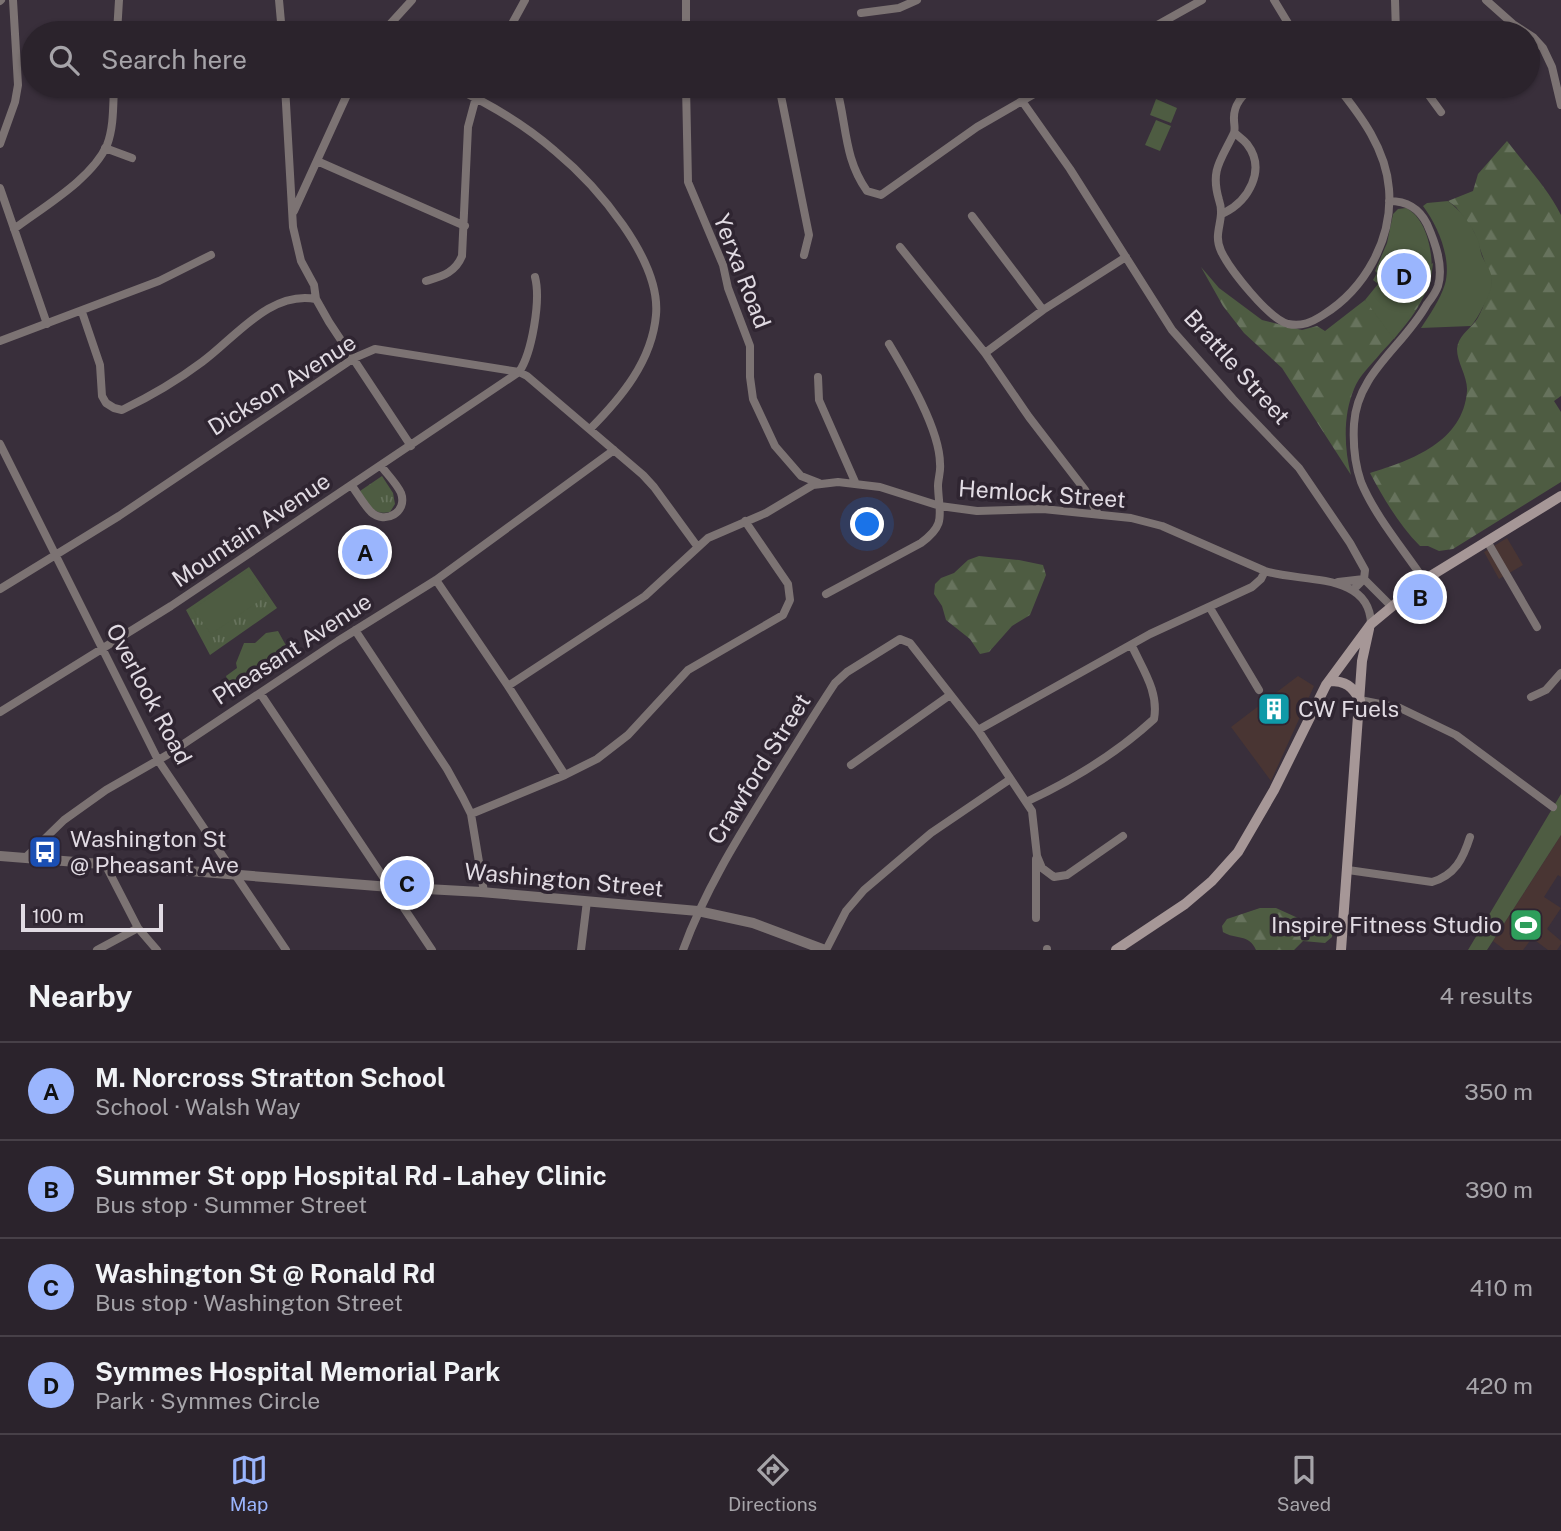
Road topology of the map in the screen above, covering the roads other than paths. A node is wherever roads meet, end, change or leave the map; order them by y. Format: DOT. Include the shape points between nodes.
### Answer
graph roads {
  1 [pos="13,0"];
  2 [pos="118,0"];
  3 [pos="279,0"];
  4 [pos="412,0"];
  5 [pos="525,0"];
  6 [pos="686,0"];
  7 [pos="917,0"];
  8 [pos="1202,0"];
  9 [pos="1274,0"];
  10 [pos="1395,0"];
  11 [pos="1486,0"];
  12 [pos="861,13"];
  13 [pos="117,21"];
  14 [pos="281,21"];
  15 [pos="393,21"];
  16 [pos="514,21"];
  17 [pos="686,21"];
  18 [pos="1164,21"];
  19 [pos="1287,21"];
  20 [pos="1395,21"];
  21 [pos="1510,21"];
  22 [pos="1540,45"];
  23 [pos="113,98"];
  24 [pos="286,98"];
  25 [pos="346,98"];
  26 [pos="475,98"];
  27 [pos="477,98"];
  28 [pos="686,98"];
  29 [pos="781,98"];
  30 [pos="838,98"];
  31 [pos="1027,98"];
  32 [pos="1242,98"];
  33 [pos="1346,98"];
  34 [pos="1431,98"];
  35 [pos="1022,101"];
  36 [pos="1561,105"];
  37 [pos="1441,112"];
  38 [pos="1235,133"];
  39 [pos="0,144"];
  40 [pos="105,148"];
  41 [pos="132,158"];
  42 [pos="317,161"];
  43 [pos="0,188"];
  44 [pos="1390,201"];
  45 [pos="1224,212"];
  46 [pos="293,214"];
  47 [pos="972,216"];
  48 [pos="465,226"];
  49 [pos="14,229"];
  50 [pos="900,247"];
  51 [pos="804,255"];
  52 [pos="211,256"];
  53 [pos="1126,257"];
  54 [pos="535,277"];
  55 [pos="426,281"];
  56 [pos="316,299"];
  57 [pos="1043,310"];
  58 [pos="82,312"];
  59 [pos="47,324"];
  60 [pos="0,341"];
  61 [pos="889,344"];
  62 [pos="985,353"];
  63 [pos="354,358"];
  64 [pos="519,372"];
  65 [pos="818,377"];
  66 [pos="590,429"];
  67 [pos="0,444"];
  68 [pos="411,446"];
  69 [pos="614,450"];
  70 [pos="381,466"];
  71 [pos="821,484"];
  72 [pos="856,484"];
  73 [pos="352,486"];
  74 [pos="1561,496"];
  75 [pos="940,506"];
  76 [pos="1098,514"];
  77 [pos="745,521"];
  78 [pos="1487,541"];
  79 [pos="697,546"];
  80 [pos="55,556"];
  81 [pos="1265,572"];
  82 [pos="1364,579"];
  83 [pos="436,580"];
  84 [pos="1424,580"];
  85 [pos="1333,582"];
  86 [pos="0,589"];
  87 [pos="1354,589"];
  88 [pos="826,594"];
  89 [pos="1391,606"];
  90 [pos="1210,608"];
  91 [pos="1370,624"];
  92 [pos="1537,627"];
  93 [pos="355,630"];
  94 [pos="1132,646"];
  95 [pos="102,648"];
  96 [pos="1561,673"];
  97 [pos="1329,681"];
  98 [pos="508,686"];
  99 [pos="1259,690"];
  100 [pos="260,693"];
  101 [pos="950,695"];
  102 [pos="1531,697"];
  103 [pos="1360,700"];
  104 [pos="0,712"];
  105 [pos="978,730"];
  106 [pos="158,760"];
  107 [pos="851,765"];
  108 [pos="565,775"];
  109 [pos="1009,780"];
  110 [pos="1026,803"];
  111 [pos="1553,807"];
  112 [pos="471,814"];
  113 [pos="1123,836"];
  114 [pos="1470,837"];
  115 [pos="0,856"];
  116 [pos="1037,856"];
  117 [pos="26,857"];
  118 [pos="105,864"];
  119 [pos="1348,870"];
  120 [pos="237,875"];
  121 [pos="390,887"];
  122 [pos="484,892"];
  123 [pos="587,901"];
  124 [pos="698,911"];
  125 [pos="1036,918"];
  126 [pos="138,928"];
  127 [pos="97,950"];
  128 [pos="156,950"];
  129 [pos="286,950"];
  130 [pos="432,950"];
  131 [pos="581,950"];
  132 [pos="683,950"];
  133 [pos="826,950"];
  134 [pos="1116,950"];
  135 [pos="1341,950"];
  1 -- 39 [label="street" via="18,85"];
  2 -- 13 [label="street"];
  3 -- 14 [label="street"];
  4 -- 15 [label="street"];
  5 -- 16 [label="street"];
  6 -- 17 [label="street"];
  7 -- 12 [label="street" via="899,8"];
  8 -- 18 [label="street"];
  9 -- 19 [label="street"];
  10 -- 20 [label="street"];
  11 -- 21 [label="street"];
  22 -- 36 [label="street" via="1552,67"];
  23 -- 40 [label="street"];
  24 -- 46 [label="street"];
  25 -- 42 [label="street"];
  26 -- 48 [label="street" via="468,127"];
  27 -- 66 [label="street" via="556,151 620,222 648,268 656,315 647,352 625,390"];
  28 -- 71 [label="street, Yerxa Road" via="688,182 750,346 753,399 775,446 801,476"];
  29 -- 51 [label="street" via="809,235"];
  30 -- 35 [label="street" via="848,154 858,179 867,191 880,195"];
  31 -- 35 [label="street"];
  32 -- 38 [label="street" via="1234,115"];
  33 -- 44 [label="street" via="1371,132 1387,176"];
  34 -- 37 [label="street"];
  35 -- 53 [label="street, Brattle Street"];
  38 -- 45 [label="street" via="1216,175"];
  38 -- 45 [label="street" via="1248,145 1255,174 1243,200"];
  40 -- 41 [label="street"];
  40 -- 49 [label="street" via="89,171"];
  42 -- 46 [label="street"];
  42 -- 48 [label="street"];
  43 -- 49 [label="street"];
  44 -- 45 [label="street" via="1382,242 1360,283 1331,310 1300,325 1272,317 1221,251 1218,227"];
  44 -- 84 [label="street" via="1411,205 1425,220 1437,247 1438,286 1358,398 1355,451 1361,481"];
  46 -- 56 [label="street" via="297,250"];
  47 -- 57 [label="street"];
  48 -- 55 [label="street" via="458,267"];
  49 -- 59 [label="street"];
  50 -- 62 [label="street"];
  52 -- 58 [label="street"];
  53 -- 57 [label="street"];
  53 -- 82 [label="street, Brattle Street" via="1172,330 1299,468 1350,543 1365,570"];
  54 -- 64 [label="street" via="537,299"];
  56 -- 58 [label="street" via="298,297 275,305 191,370 122,410 102,396 100,365"];
  56 -- 63 [label="street"];
  57 -- 62 [label="street"];
  58 -- 59 [label="street"];
  59 -- 60 [label="street"];
  61 -- 75 [label="street" via="912,382 935,439 941,463"];
  62 -- 76 [label="street" via="1086,490"];
  63 -- 64 [label="street, Dickson Avenue" via="386,349"];
  63 -- 68 [label="street"];
  63 -- 80 [label="street, Dickson Avenue"];
  64 -- 66 [label="street, Dickson Avenue"];
  64 -- 68 [label="street, Mountain Avenue"];
  65 -- 72 [label="street" via="819,400"];
  66 -- 69 [label="street, Dickson Avenue"];
  67 -- 80 [label="street, Overlook Road"];
  68 -- 70 [label="street, Mountain Avenue"];
  69 -- 79 [label="street, Dickson Avenue" via="654,487"];
  69 -- 83 [label="street, Pheasant Avenue"];
  70 -- 73 [label="street, Mountain Avenue"];
  70 -- 73 [label="street" via="402,495 395,515 387,519 370,512"];
  71 -- 72 [label="street, Hemlock Street"];
  71 -- 77 [label="street, Hemlock Street"];
  72 -- 75 [label="street, Hemlock Street"];
  73 -- 95 [label="street, Mountain Avenue"];
  74 -- 78 [label="main road"];
  75 -- 76 [label="street, Hemlock Street"];
  75 -- 88 [label="street" via="941,521 934,534"];
  76 -- 81 [label="street, Hemlock Street" via="1161,526"];
  77 -- 79 [label="street, Hemlock Street"];
  77 -- 108 [label="street" via="788,584 785,611 688,670 620,743"];
  78 -- 84 [label="main road"];
  78 -- 92 [label="street"];
  79 -- 98 [label="street, Hemlock Street" via="645,596"];
  80 -- 86 [label="street, Dickson Avenue"];
  80 -- 95 [label="street, Overlook Road"];
  81 -- 85 [label="street, Hemlock Street"];
  81 -- 90 [label="street" via="1252,587"];
  82 -- 85 [label="street, Hemlock Street"];
  82 -- 87 [label="street"];
  82 -- 89 [label="street"];
  83 -- 93 [label="street, Pheasant Avenue"];
  83 -- 98 [label="street"];
  84 -- 89 [label="main road"];
  85 -- 87 [label="street, Hemlock Street"];
  87 -- 91 [label="street" via="1368,607"];
  89 -- 91 [label="main road"];
  90 -- 94 [label="street"];
  90 -- 99 [label="street"];
  91 -- 97 [label="main road"];
  91 -- 103 [label="main road"];
  93 -- 100 [label="street, Pheasant Avenue"];
  93 -- 112 [label="street"];
  94 -- 105 [label="street"];
  94 -- 110 [label="street" via="1157,704 1154,719 1070,780"];
  95 -- 104 [label="street, Mountain Avenue"];
  95 -- 106 [label="street, Overlook Road"];
  96 -- 102 [label="street" via="1546,690"];
  97 -- 103 [label="main road" via="1349,685"];
  97 -- 134 [label="main road" via="1238,852 1185,904"];
  98 -- 108 [label="street"];
  100 -- 106 [label="street, Pheasant Avenue"];
  100 -- 121 [label="street"];
  101 -- 105 [label="street"];
  101 -- 107 [label="street"];
  101 -- 124 [label="street, Crawford Street" via="903,638 847,672 835,683 765,793"];
  103 -- 111 [label="street" via="1400,708 1456,735"];
  103 -- 119 [label="main road"];
  105 -- 109 [label="street"];
  106 -- 117 [label="street, Pheasant Avenue" via="64,820"];
  106 -- 120 [label="street, Overlook Road"];
  108 -- 112 [label="street"];
  109 -- 110 [label="street"];
  109 -- 133 [label="street" via="931,834 864,890 846,911"];
  110 -- 116 [label="street" via="1032,811"];
  112 -- 122 [label="street"];
  113 -- 116 [label="street" via="1061,877 1046,873"];
  114 -- 119 [label="street" via="1454,869 1432,882"];
  115 -- 117 [label="street, Washington Street"];
  116 -- 125 [label="street"];
  117 -- 118 [label="street, Washington Street"];
  118 -- 120 [label="street, Washington Street"];
  118 -- 126 [label="street"];
  119 -- 135 [label="main road"];
  120 -- 121 [label="street, Washington Street"];
  120 -- 129 [label="street, Overlook Road"];
  121 -- 122 [label="street, Washington Street"];
  121 -- 130 [label="street"];
  122 -- 123 [label="street, Washington Street"];
  123 -- 124 [label="street, Washington Street"];
  123 -- 131 [label="street"];
  124 -- 132 [label="street, Crawford Street"];
  124 -- 133 [label="street, Washington Street" via="754,923"];
  126 -- 127 [label="street"];
  126 -- 128 [label="street"];
}
